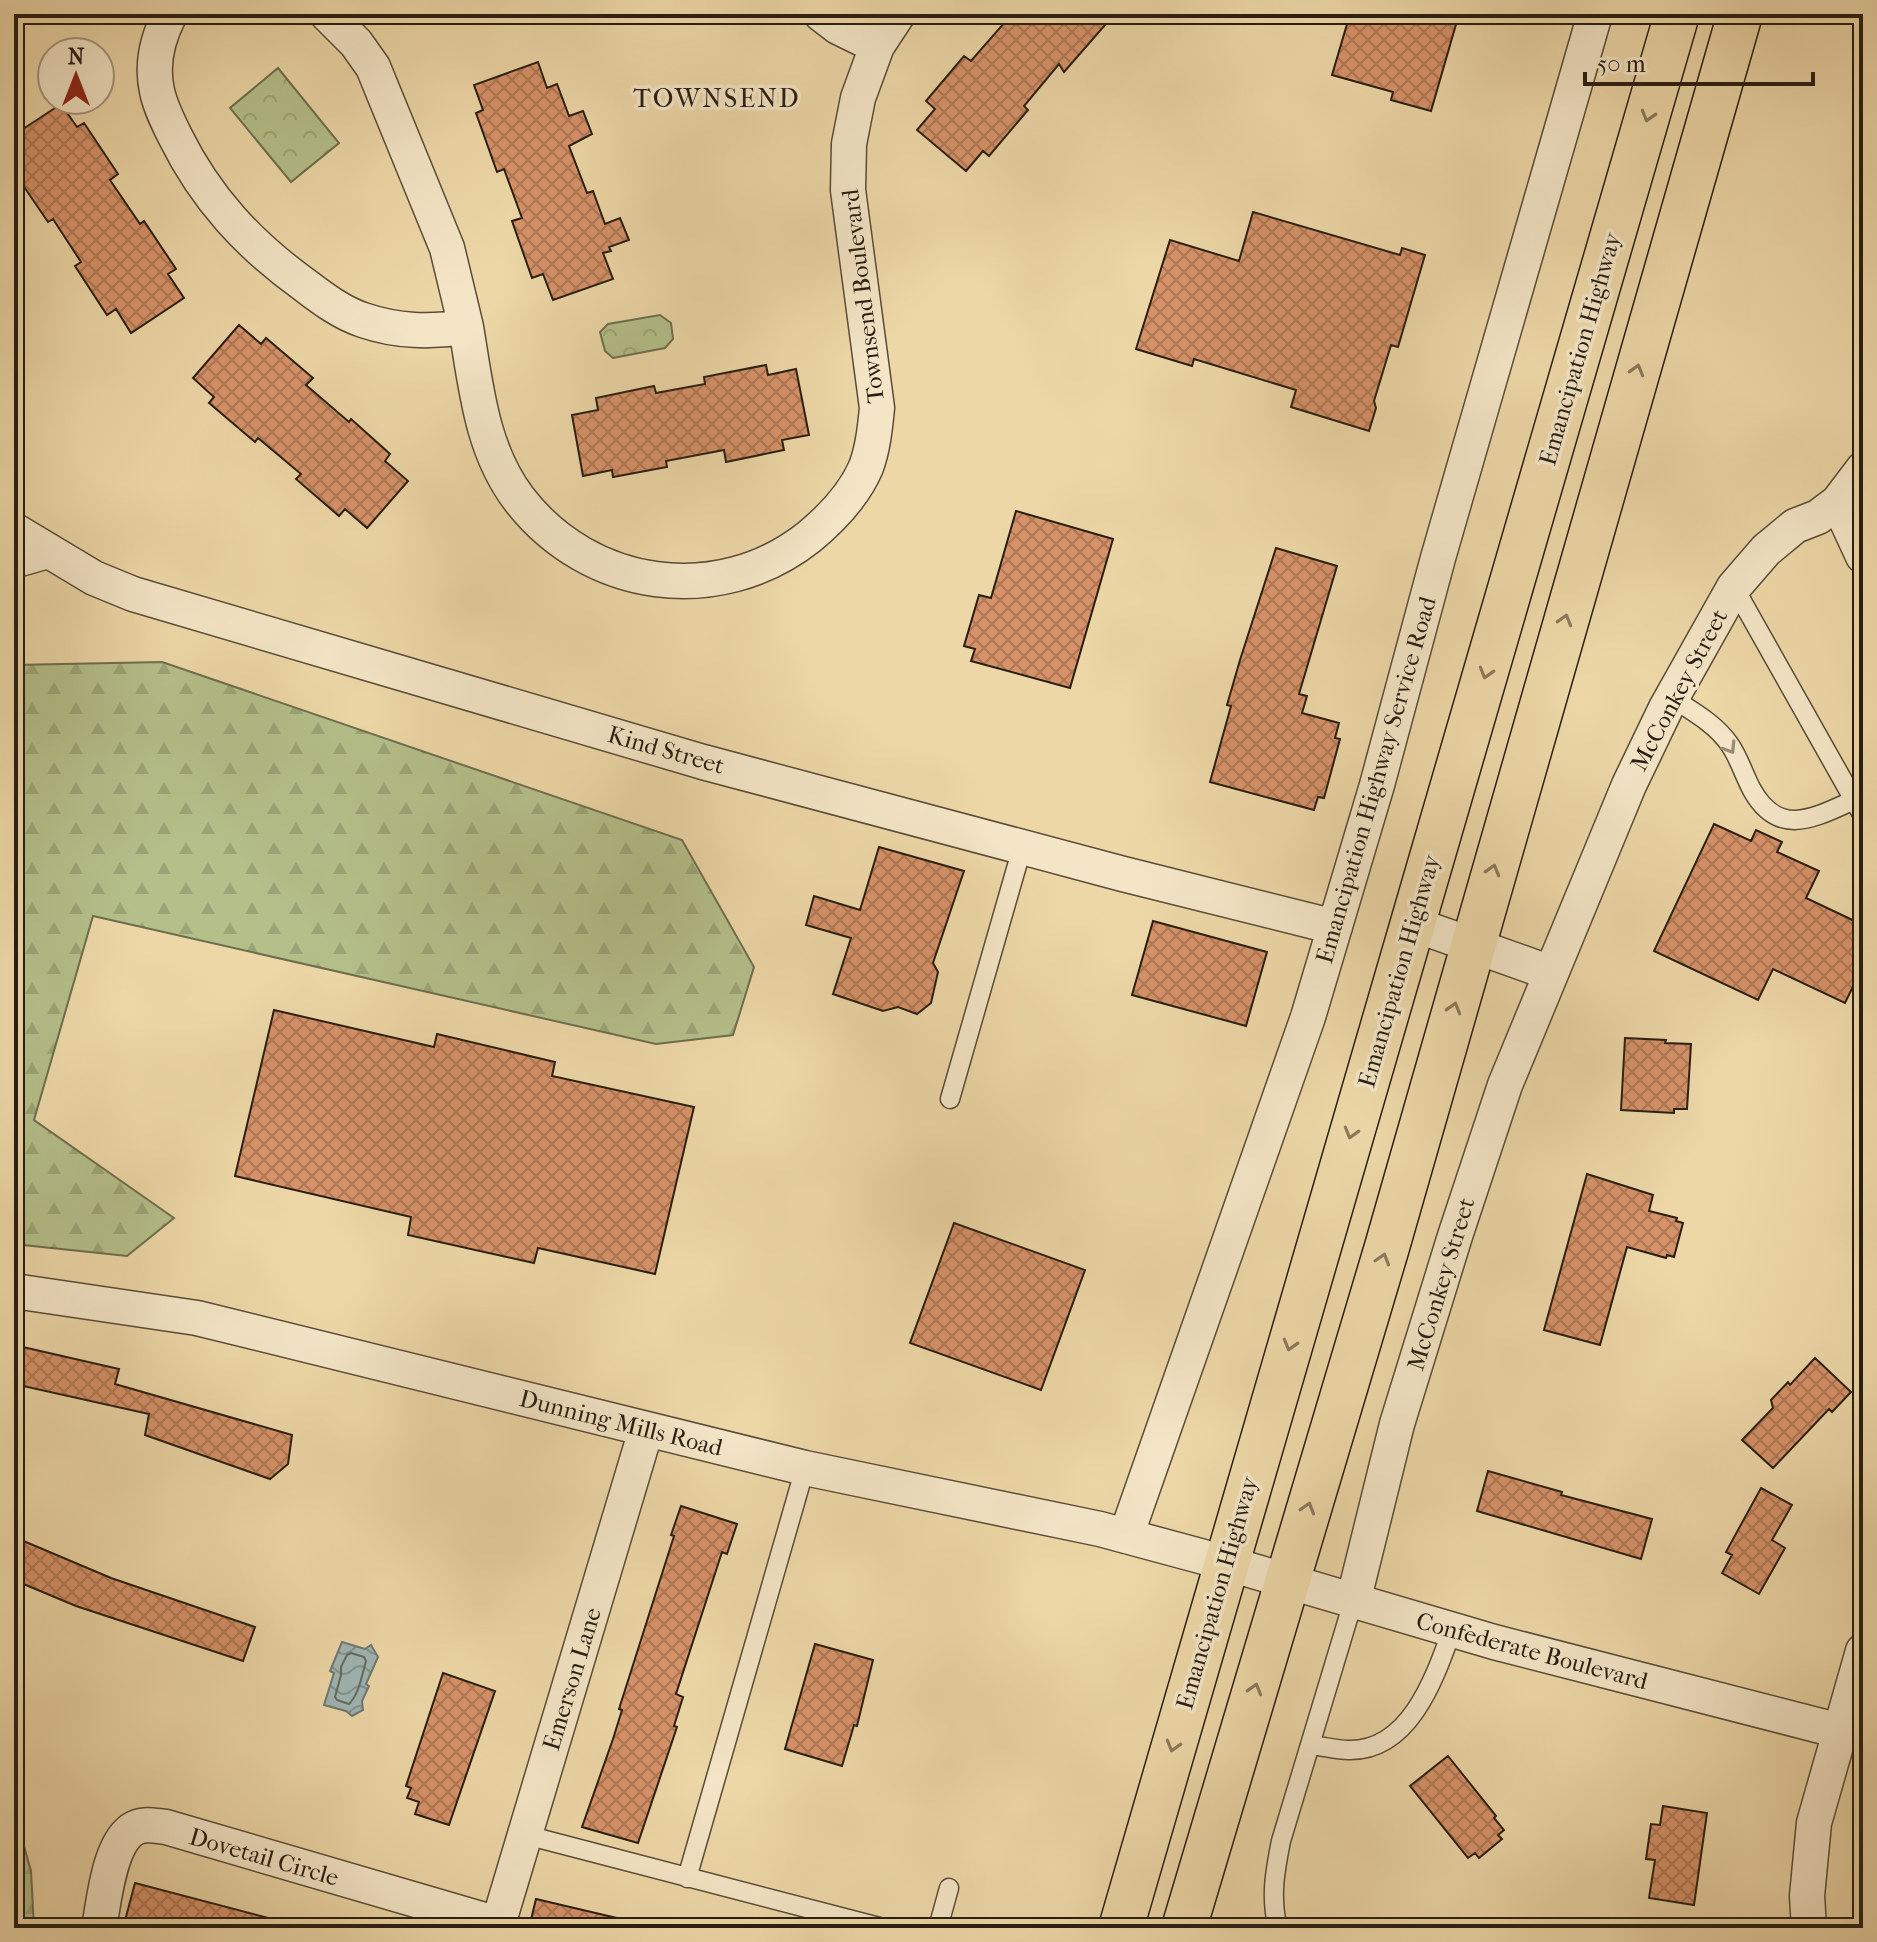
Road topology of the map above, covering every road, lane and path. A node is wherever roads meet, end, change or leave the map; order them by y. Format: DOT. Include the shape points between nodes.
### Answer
graph roads {
  1 [pos="170,14"];
  2 [pos="327,14"];
  3 [pos="821,14"];
  4 [pos="898,14"];
  5 [pos="1595,14"];
  6 [pos="1677,14"];
  7 [pos="1740,14"];
  8 [pos="877,46"];
  9 [pos="466,327"];
  10 [pos="1863,469"];
  11 [pos="1838,502"];
  12 [pos="14,530"];
  13 [pos="59,556"];
  14 [pos="1863,556"];
  15 [pos="14,569"];
  16 [pos="1734,587"];
  17 [pos="1672,698"];
  18 [pos="1858,808"];
  19 [pos="1022,848"];
  20 [pos="1413,924"];
  21 [pos="1335,927"];
  22 [pos="1471,945"];
  23 [pos="1551,973"];
  24 [pos="950,1099"];
  25 [pos="14,1291"];
  26 [pos="646,1430"];
  27 [pos="805,1468"];
  28 [pos="1126,1536"];
  29 [pos="1226,1563"];
  30 [pos="1285,1582"];
  31 [pos="1353,1602"];
  32 [pos="1452,1630"];
  33 [pos="1863,1651"];
  34 [pos="1840,1731"];
  35 [pos="1310,1745"];
  36 [pos="526,1835"];
  37 [pos="687,1878"];
  38 [pos="949,1888"];
  39 [pos="497,1926"];
  40 [pos="99,1928"];
  41 [pos="883,1928"];
  42 [pos="938,1928"];
  43 [pos="1121,1928"];
  44 [pos="1184,1928"];
  45 [pos="1278,1928"];
  46 [pos="1809,1928"];
  1 -- 9 [label="street" via="158,41 157,91 189,166 244,236 329,303 361,319 432,332"];
  2 -- 9 [label="street, Townsend Boulevard" via="373,67 447,248"];
  3 -- 8 [label="street"];
  4 -- 8 [label="street, Townsend Boulevard"];
  5 -- 21 [label="street, Emancipation Highway Service Road"];
  6 -- 20 [label="main road, Emancipation Highway, one-way"];
  22 -- 7 [label="main road, one-way"];
  8 -- 9 [label="street, Townsend Boulevard" via="858,98 848,190 877,408 874,438 849,497 799,544 744,574 709,581 636,576 601,565 568,546 518,498 498,465 484,429"];
  10 -- 11 [label="street"];
  11 -- 14 [label="street"];
  11 -- 16 [label="street, McConkey Street" via="1795,526"];
  12 -- 13 [label="street, Kind Street"];
  13 -- 15 [label="lane"];
  13 -- 19 [label="street, Kind Street" via="133,594 703,762"];
  16 -- 17 [label="street, McConkey Street"];
  16 -- 18 [label="lane"];
  17 -- 18 [label="lane, one-way" via="1730,744 1768,812 1808,820"];
  17 -- 23 [label="street, McConkey Street" via="1629,785"];
  19 -- 21 [label="street, Kind Street"];
  19 -- 24 [label="lane"];
  20 -- 22 [label="street"];
  20 -- 29 [label="main road, Emancipation Highway, one-way"];
  21 -- 28 [label="street, Emancipation Highway Service Road"];
  22 -- 23 [label="street"];
  30 -- 22 [label="main road, one-way" via="1387,1247"];
  23 -- 31 [label="street, McConkey Street" via="1505,1085 1455,1236 1397,1424"];
  25 -- 26 [label="street, Dunning Mills Road" via="197,1318"];
  26 -- 27 [label="street, Dunning Mills Road"];
  26 -- 36 [label="street, Emerson Lane"];
  27 -- 28 [label="street, Dunning Mills Road"];
  27 -- 37 [label="lane"];
  28 -- 29 [label="street, Dunning Mills Road"];
  29 -- 30 [label="street, Confederate Boulevard"];
  29 -- 43 [label="main road, Emancipation Highway, one-way"];
  30 -- 31 [label="street, Confederate Boulevard"];
  44 -- 30 [label="main road, one-way"];
  31 -- 32 [label="street, Confederate Boulevard"];
  31 -- 35 [label="lane"];
  32 -- 34 [label="street, Confederate Boulevard"];
  32 -- 35 [label="lane" via="1431,1686 1408,1720 1381,1743 1350,1751"];
  33 -- 34 [label="street"];
  34 -- 46 [label="street" via="1810,1844"];
  35 -- 45 [label="lane" via="1274,1877"];
  36 -- 37 [label="lane"];
  36 -- 39 [label="street, Emerson Lane"];
  37 -- 41 [label="lane"];
  38 -- 42 [label="lane"];
  39 -- 40 [label="street, Dovetail Circle" via="147,1825 133,1829 120,1842"];
}
